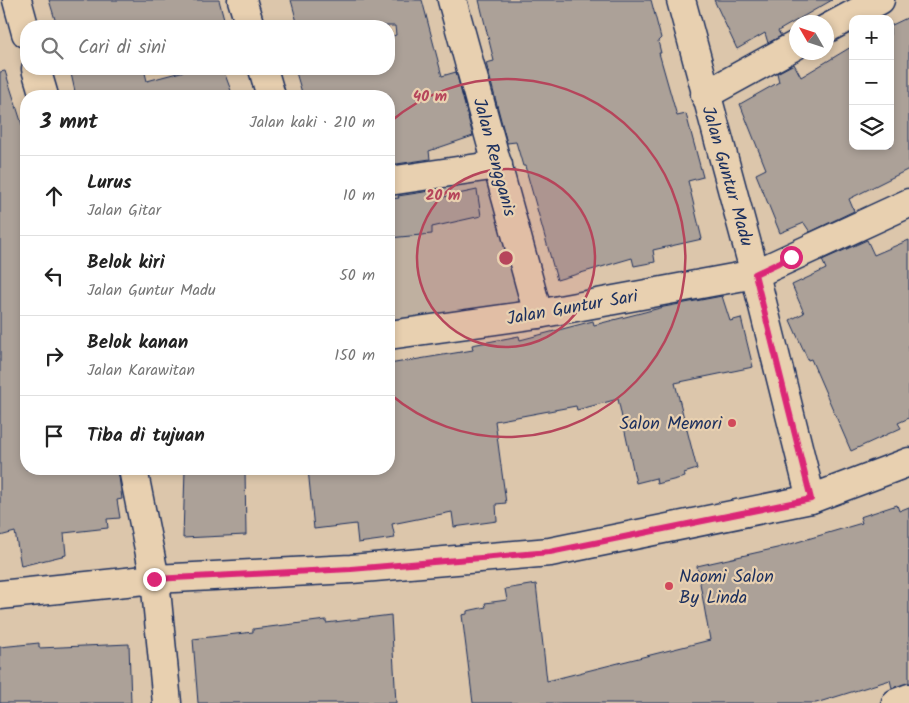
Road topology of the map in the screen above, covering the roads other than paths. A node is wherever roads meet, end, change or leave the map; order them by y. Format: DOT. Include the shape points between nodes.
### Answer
graph roads {
  1 [pos="17,0"];
  2 [pos="242,0"];
  3 [pos="452,0"];
  4 [pos="681,0"];
  5 [pos="880,0"];
  6 [pos="22,20"];
  7 [pos="248,20"];
  8 [pos="834,25"];
  9 [pos="789,49"];
  10 [pos="38,75"];
  11 [pos="265,75"];
  12 [pos="42,90"];
  13 [pos="269,90"];
  14 [pos="705,95"];
  15 [pos="498,165"];
  16 [pos="395,179"];
  17 [pos="909,204"];
  18 [pos="755,274"];
  19 [pos="538,314"];
  20 [pos="395,334"];
  21 [pos="909,462"];
  22 [pos="134,475"];
  23 [pos="811,499"];
  24 [pos="154,579"];
  25 [pos="0,596"];
  26 [pos="909,698"];
  27 [pos="168,703"];
  28 [pos="896,703"];
  1 -- 6 [label="street"];
  2 -- 7 [label="street"];
  3 -- 15 [label="street, Jalan Rengganis"];
  4 -- 14 [label="street, Jalan Guntur Madu"];
  5 -- 8 [label="street"];
  9 -- 14 [label="street"];
  10 -- 12 [label="street"];
  11 -- 13 [label="street"];
  14 -- 18 [label="street, Jalan Guntur Madu"];
  15 -- 16 [label="street"];
  15 -- 19 [label="street, Jalan Rengganis"];
  17 -- 18 [label="street, Jalan Guntur Sari"];
  18 -- 19 [label="street, Jalan Guntur Sari"];
  18 -- 23 [label="street, Jalan Guntur Madu"];
  19 -- 20 [label="street, Jalan Guntur Sari"];
  21 -- 23 [label="street"];
  22 -- 24 [label="street"];
  23 -- 24 [label="street" via="550,552 351,569"];
  24 -- 25 [label="street"];
  24 -- 27 [label="street"];
  26 -- 28 [label="street"];
}
